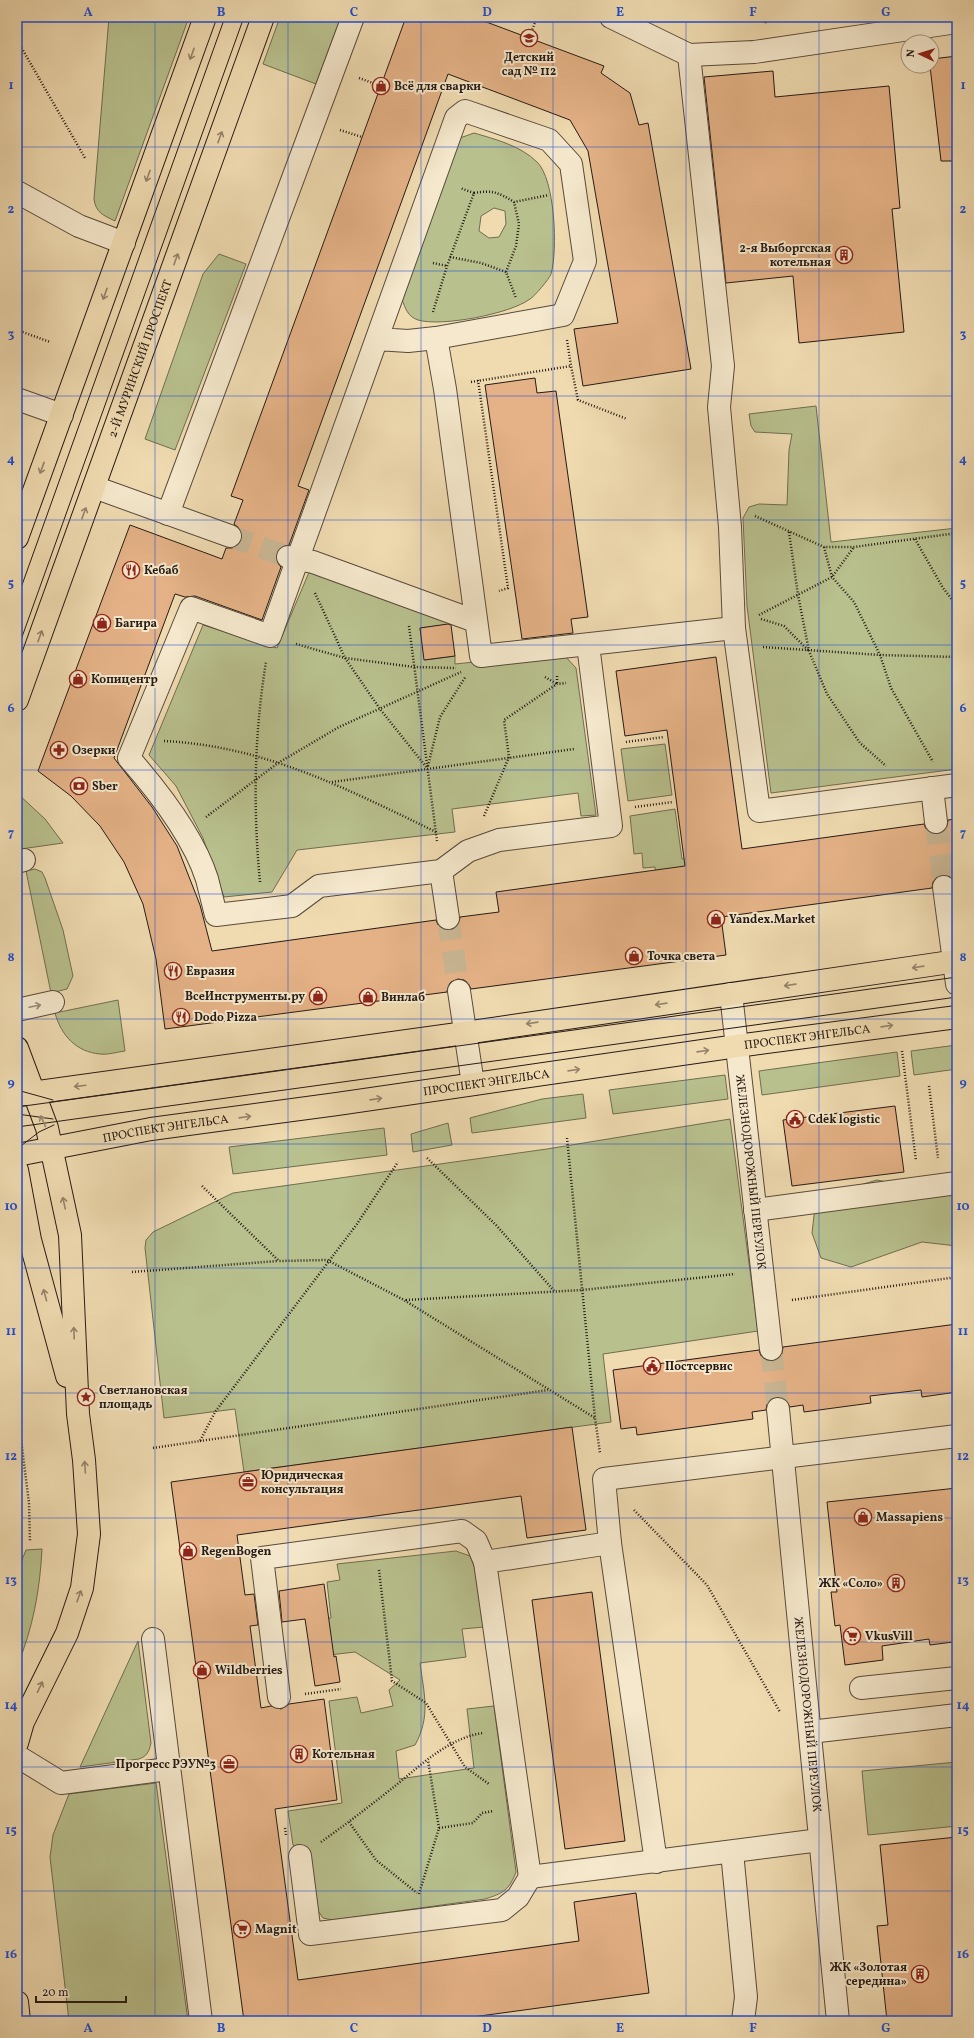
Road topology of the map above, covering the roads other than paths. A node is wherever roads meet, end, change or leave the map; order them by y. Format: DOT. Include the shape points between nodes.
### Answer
graph roads {
  1 [pos="206,17"];
  2 [pos="263,17"];
  3 [pos="353,17"];
  4 [pos="622,19"];
  5 [pos="957,22"];
  6 [pos="689,55"];
  7 [pos="17,192"];
  8 [pos="124,243"];
  9 [pos="436,338"];
  10 [pos="377,339"];
  11 [pos="17,399"];
  12 [pos="62,415"];
  13 [pos="94,487"];
  14 [pos="168,514"];
  15 [pos="230,536"];
  16 [pos="17,538"];
  17 [pos="293,558"];
  18 [pos="475,621"];
  19 [pos="735,636"];
  20 [pos="588,645"];
  21 [pos="17,700"];
  22 [pos="935,788"];
  23 [pos="936,822"];
  24 [pos="441,871"];
  25 [pos="944,887"];
  26 [pos="448,918"];
  27 [pos="955,961"];
  28 [pos="957,984"];
  29 [pos="459,990"];
  30 [pos="731,994"];
  31 [pos="53,1002"];
  32 [pos="17,1010"];
  33 [pos="957,1016"];
  34 [pos="465,1032"];
  35 [pos="737,1046"];
  36 [pos="17,1048"];
  37 [pos="473,1084"];
  38 [pos="25,1093"];
  39 [pos="52,1150"];
  40 [pos="17,1155"];
  41 [pos="17,1170"];
  42 [pos="949,1184"];
  43 [pos="755,1210"];
  44 [pos="771,1349"];
  45 [pos="778,1409"];
  46 [pos="78,1414"];
  47 [pos="957,1436"];
  48 [pos="783,1458"];
  49 [pos="610,1543"];
  50 [pos="485,1562"];
  51 [pos="153,1639"];
  52 [pos="957,1678"];
  53 [pos="861,1688"];
  54 [pos="280,1697"];
  55 [pos="957,1715"];
  56 [pos="20,1725"];
  57 [pos="810,1732"];
  58 [pos="17,1743"];
  59 [pos="17,1756"];
  60 [pos="168,1769"];
  61 [pos="820,1840"];
  62 [pos="732,1852"];
  63 [pos="300,1856"];
  64 [pos="656,1862"];
  65 [pos="530,1877"];
  66 [pos="17,2002"];
  67 [pos="19,2021"];
  68 [pos="201,2021"];
  69 [pos="743,2021"];
  70 [pos="838,2021"];
  1 -- 8 [label="main road, one-way"];
  13 -- 2 [label="main road, 2-Й МУРИНСКИЙ ПРОСПЕКТ, one-way"];
  3 -- 14 [label="street"];
  4 -- 6 [label="street"];
  5 -- 6 [label="street" via="754,52"];
  6 -- 19 [label="street" via="723,366 719,407 728,502"];
  7 -- 8 [label="street" via="79,226"];
  8 -- 12 [label="main road, one-way"];
  9 -- 10 [label="street" via="408,341"];
  9 -- 10 [label="street" via="563,315 585,261 571,164 549,140 465,110 456,118"];
  9 -- 18 [label="street"];
  10 -- 17 [label="street"];
  11 -- 12 [label="street"];
  12 -- 16 [label="main road, one-way"];
  13 -- 14 [label="street"];
  21 -- 13 [label="main road, 2-Й МУРИНСКИЙ ПРОСПЕКТ, one-way"];
  14 -- 15 [label="street"];
  17 -- 18 [label="street"];
  17 -- 24 [label="street" via="270,636 191,608 129,758 153,786 183,833 206,878 216,915 292,906 319,886"];
  18 -- 20 [label="street" via="481,656"];
  19 -- 20 [label="street"];
  19 -- 22 [label="street" via="759,811"];
  20 -- 24 [label="street" via="611,826 499,840 468,851"];
  22 -- 23 [label="street"];
  24 -- 26 [label="street"];
  25 -- 27 [label="street"];
  27 -- 28 [label="street"];
  27 -- 30 [label="main road, one-way"];
  29 -- 34 [label="street"];
  30 -- 34 [label="main road, one-way"];
  30 -- 35 [label="street, ЖЕЛЕЗНОДОРОЖНЫЙ ПЕРЕУЛОК"];
  32 -- 31 [label="street, one-way"];
  35 -- 33 [label="main road, ПРОСПЕКТ ЭНГЕЛЬСА, one-way"];
  34 -- 37 [label="street"];
  34 -- 38 [label="main road, one-way"];
  37 -- 35 [label="main road, ПРОСПЕКТ ЭНГЕЛЬСА, one-way"];
  35 -- 43 [label="street, ЖЕЛЕЗНОДОРОЖНЫЙ ПЕРЕУЛОК"];
  36 -- 38 [label="main road"];
  39 -- 37 [label="main road, ПРОСПЕКТ ЭНГЕЛЬСА, one-way" via="151,1129"];
  39 -- 38 [label="main road, one-way"];
  39 -- 40 [label="main road, ПРОСПЕКТ ЭНГЕЛЬСА"];
  46 -- 39 [label="main road, one-way" via="70,1235"];
  46 -- 41 [label="main road, one-way" via="30,1240"];
  42 -- 43 [label="street"];
  43 -- 44 [label="street, ЖЕЛЕЗНОДОРОЖНЫЙ ПЕРЕУЛОК"];
  45 -- 48 [label="street, ЖЕЛЕЗНОДОРОЖНЫЙ ПЕРЕУЛОК"];
  56 -- 46 [label="main road, one-way" via="67,1633 82,1588 89,1534"];
  47 -- 48 [label="street"];
  48 -- 49 [label="street" via="604,1479"];
  48 -- 57 [label="street, ЖЕЛЕЗНОДОРОЖНЫЙ ПЕРЕУЛОК"];
  49 -- 50 [label="street"];
  49 -- 64 [label="street"];
  50 -- 54 [label="street" via="476,1541 462,1531 262,1558"];
  50 -- 65 [label="street"];
  51 -- 60 [label="street"];
  52 -- 53 [label="street"];
  55 -- 57 [label="street"];
  56 -- 58 [label="main road"];
  57 -- 61 [label="street, ЖЕЛЕЗНОДОРОЖНЫЙ ПЕРЕУЛОК"];
  59 -- 60 [label="street" via="61,1784"];
  60 -- 68 [label="street"];
  61 -- 62 [label="street"];
  61 -- 70 [label="street, ЖЕЛЕЗНОДОРОЖНЫЙ ПЕРЕУЛОК"];
  62 -- 64 [label="street"];
  62 -- 69 [label="street" via="746,1997"];
  63 -- 65 [label="street" via="310,1934 502,1910 518,1897"];
  64 -- 65 [label="street"];
  66 -- 67 [label="main road"];
}
